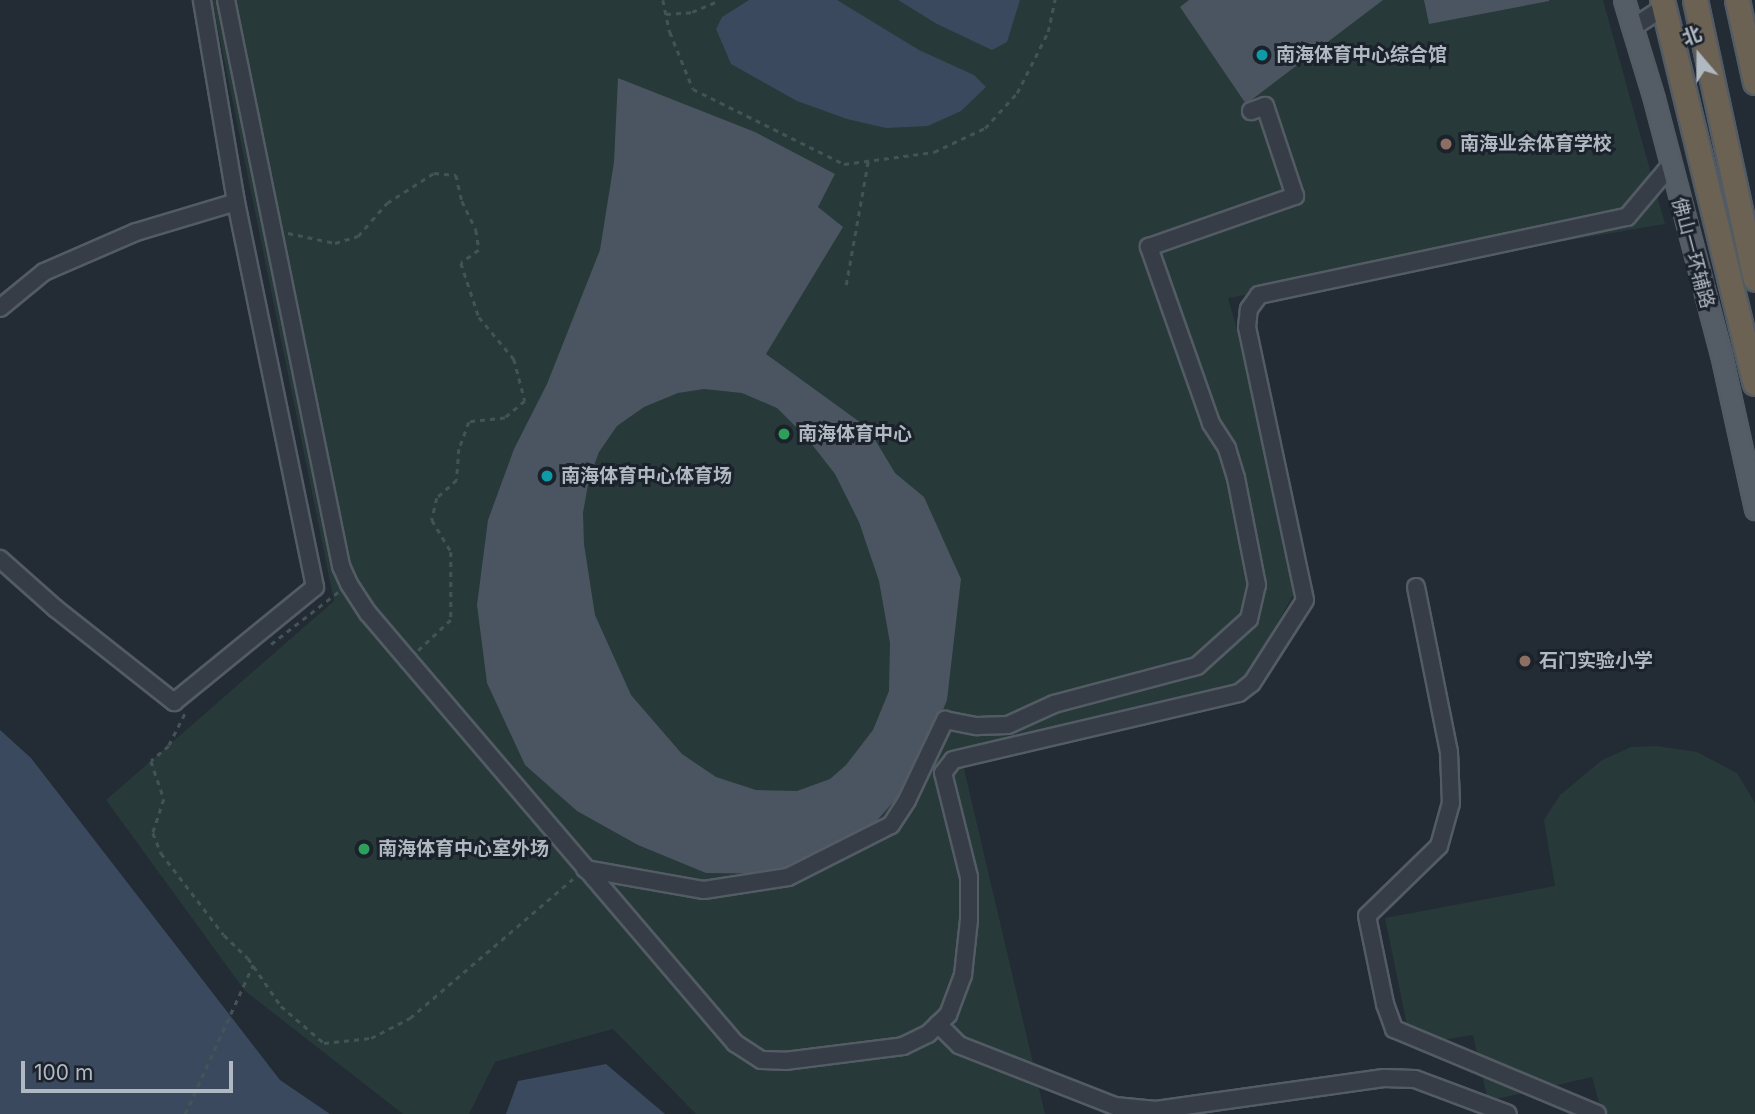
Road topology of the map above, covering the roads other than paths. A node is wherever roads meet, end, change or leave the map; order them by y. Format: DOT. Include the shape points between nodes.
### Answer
graph roads {
  1 [pos="202,0"];
  2 [pos="226,0"];
  3 [pos="1624,0"];
  4 [pos="1695,0"];
  5 [pos="1737,0"];
  6 [pos="1663,4"];
  7 [pos="1633,28"];
  8 [pos="1755,82"];
  9 [pos="1251,111"];
  10 [pos="1670,166"];
  11 [pos="236,202"];
  12 [pos="1755,279"];
  13 [pos="0,308"];
  14 [pos="1755,383"];
  15 [pos="1755,509"];
  16 [pos="0,558"];
  17 [pos="1416,587"];
  18 [pos="585,869"];
  19 [pos="938,1024"];
  20 [pos="1508,1114"];
  21 [pos="1597,1114"];
  1 -- 11 [label="street"];
  2 -- 18 [label="street" via="341,566 368,612"];
  3 -- 7 [label="main road, 佛山一环辅路"];
  4 -- 12 [label="highway"];
  5 -- 8 [label="highway"];
  6 -- 7 [label="street"];
  6 -- 14 [label="highway"];
  7 -- 10 [label="main road, 佛山一环辅路"];
  9 -- 18 [label="street" via="1265,106 1296,196 1149,247 1211,423 1227,448 1236,478 1257,586 1249,619 1197,666 1054,704 1008,725 945,720 891,825 789,877 704,890"];
  10 -- 15 [label="main road, 佛山一环辅路" via="1721,354"];
  10 -- 19 [label="street" via="1627,217 1259,295 1249,309 1247,327 1305,600 1252,683 1239,693 953,760 943,773 969,877 969,920 963,975 948,1015"];
  11 -- 13 [label="street" via="136,233 44,272"];
  11 -- 16 [label="street" via="315,587 174,702"];
  17 -- 21 [label="street" via="1449,752 1451,803 1439,846 1367,916 1385,1004 1394,1029"];
  18 -- 19 [label="street" via="735,1043 761,1060 903,1046 929,1034"];
  19 -- 20 [label="street" via="958,1045 1115,1106 1156,1110 1384,1078 1415,1079 1443,1087"];
}
